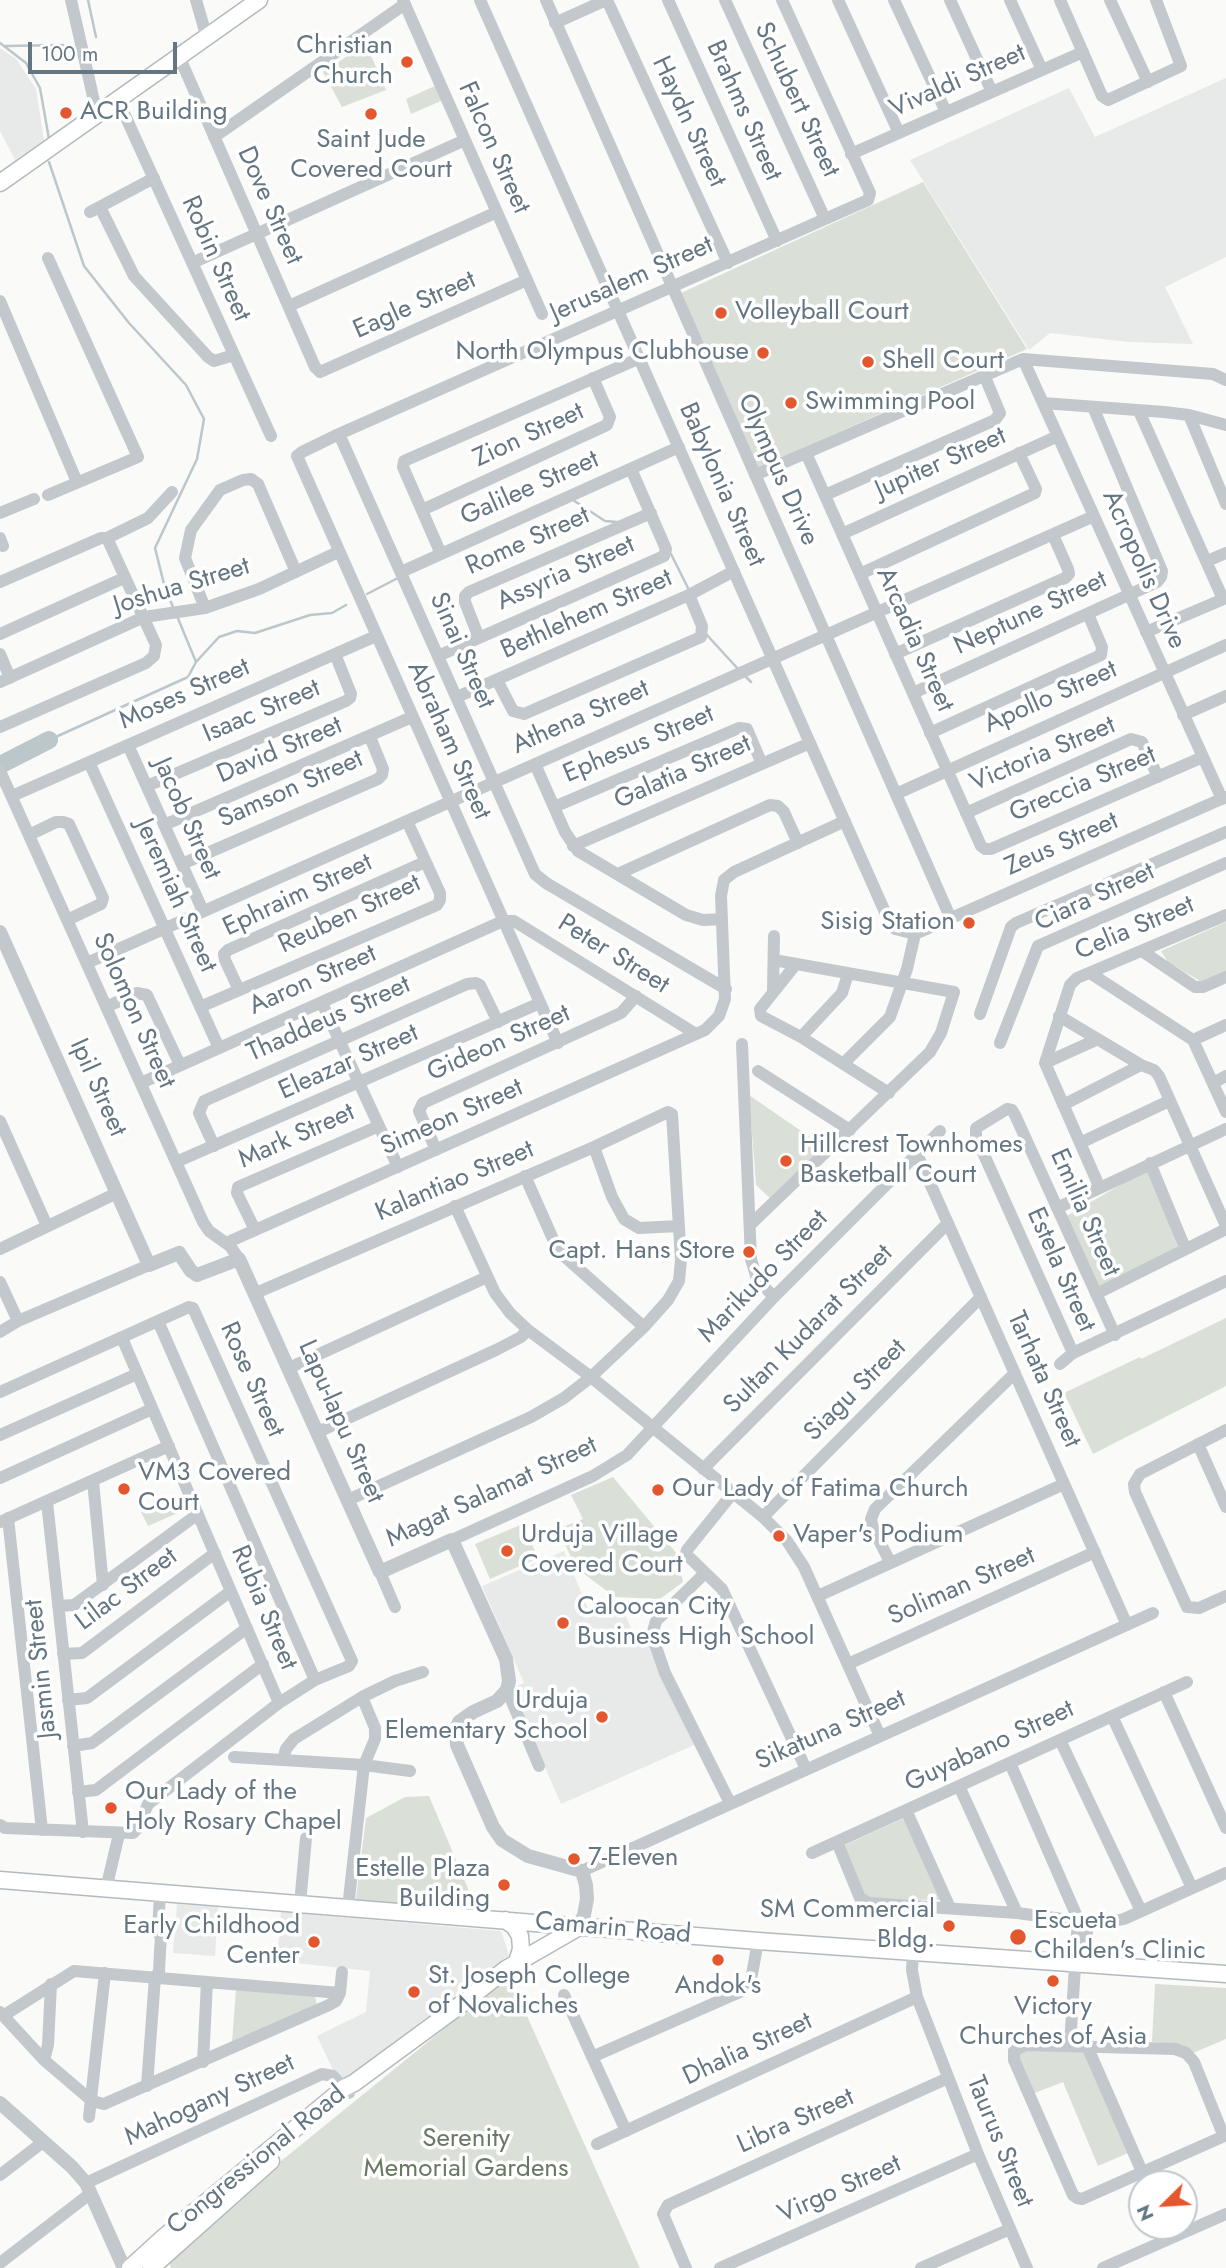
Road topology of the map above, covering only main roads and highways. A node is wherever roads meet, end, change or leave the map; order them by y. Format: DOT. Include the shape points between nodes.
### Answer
graph roads {
  1 [pos="259,0"];
  2 [pos="0,183"];
  3 [pos="0,1881"];
  4 [pos="512,1920"];
  5 [pos="579,1927"];
  6 [pos="522,1959"];
  7 [pos="1226,1974"];
  8 [pos="349,2088"];
  9 [pos="130,2268"];
  10 [pos="151,2268"];
  1 -- 2 [label="main road"];
  3 -- 4 [label="main road, Camarin Road"];
  4 -- 5 [label="main road, Camarin Road"];
  4 -- 6 [label="main road" via="528,1938"];
  5 -- 6 [label="main road, Congressional Road"];
  5 -- 7 [label="main road, Camarin Road"];
  6 -- 8 [label="main road, Congressional Road"];
  8 -- 9 [label="main road, Congressional Road"];
  8 -- 10 [label="main road, Congressional Road"];
}
